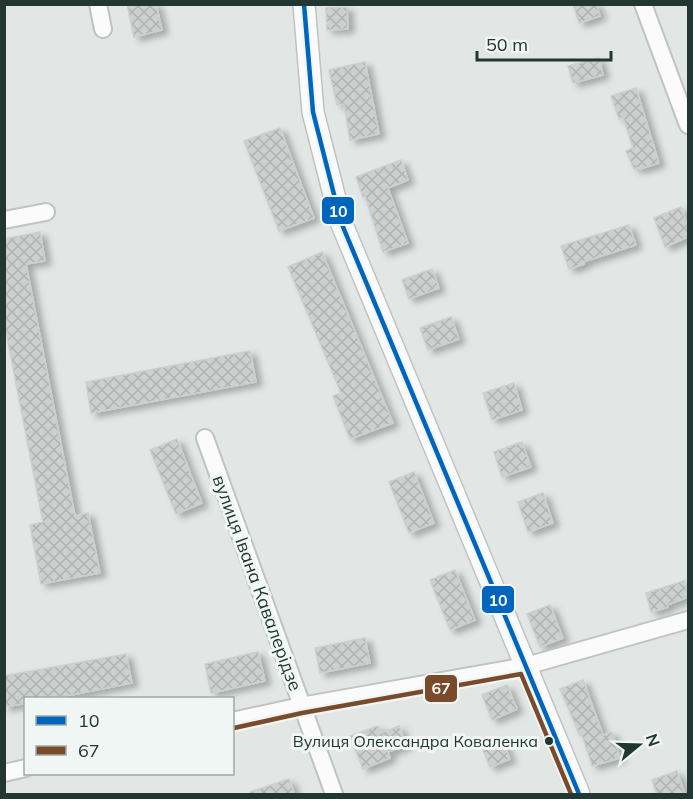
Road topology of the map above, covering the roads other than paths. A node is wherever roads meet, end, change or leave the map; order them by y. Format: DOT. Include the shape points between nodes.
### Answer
graph roads {
  1 [pos="98,4"];
  2 [pos="304,4"];
  3 [pos="644,4"];
  4 [pos="103,28"];
  5 [pos="688,125"];
  6 [pos="46,213"];
  7 [pos="4,220"];
  8 [pos="205,438"];
  9 [pos="688,620"];
  10 [pos="526,666"];
  11 [pos="301,706"];
  12 [pos="234,721"];
  13 [pos="24,768"];
  14 [pos="4,773"];
  15 [pos="334,795"];
  16 [pos="579,795"];
  1 -- 4 [label="street"];
  2 -- 10 [label="street" via="313,112 341,222"];
  3 -- 5 [label="street"];
  6 -- 7 [label="street"];
  8 -- 11 [label="street, вулиця Івана Кавалерідзе"];
  9 -- 10 [label="street"];
  10 -- 11 [label="street"];
  10 -- 16 [label="street"];
  11 -- 12 [label="street"];
  11 -- 15 [label="street, вулиця Івана Кавалерідзе"];
  13 -- 14 [label="street"];
}
